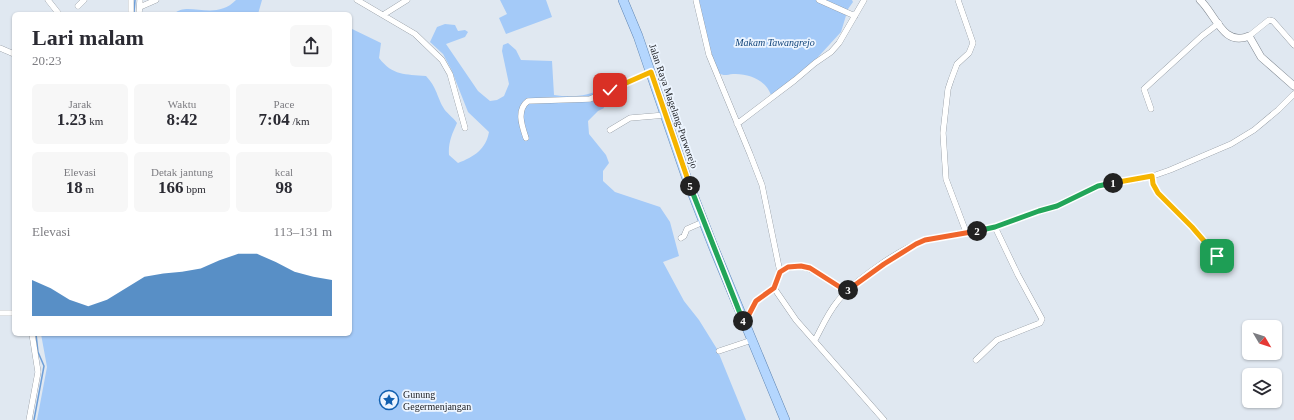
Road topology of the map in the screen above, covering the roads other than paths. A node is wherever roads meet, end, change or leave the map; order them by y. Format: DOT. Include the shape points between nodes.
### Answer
graph roads {
  1 [pos="48,0"];
  2 [pos="84,0"];
  3 [pos="131,0"];
  4 [pos="140,0"];
  5 [pos="156,0"];
  6 [pos="357,0"];
  7 [pos="407,0"];
  8 [pos="623,0"];
  9 [pos="696,0"];
  10 [pos="819,0"];
  11 [pos="864,0"];
  12 [pos="958,0"];
  13 [pos="1200,0"];
  14 [pos="399,2"];
  15 [pos="78,6"];
  16 [pos="140,7"];
  17 [pos="57,12"];
  18 [pos="131,12"];
  19 [pos="140,12"];
  20 [pos="383,15"];
  21 [pos="855,16"];
  22 [pos="1219,23"];
  23 [pos="1249,36"];
  24 [pos="1294,44"];
  25 [pos="0,48"];
  26 [pos="12,53"];
  27 [pos="651,72"];
  28 [pos="1294,85"];
  29 [pos="1294,94"];
  30 [pos="1151,109"];
  31 [pos="666,116"];
  32 [pos="737,124"];
  33 [pos="465,128"];
  34 [pos="610,130"];
  35 [pos="526,138"];
  36 [pos="1152,176"];
  37 [pos="703,222"];
  38 [pos="995,227"];
  39 [pos="966,232"];
  40 [pos="681,238"];
  41 [pos="1210,263"];
  42 [pos="780,272"];
  43 [pos="774,288"];
  44 [pos="846,291"];
  45 [pos="12,312"];
  46 [pos="1,313"];
  47 [pos="744,324"];
  48 [pos="32,336"];
  49 [pos="752,340"];
  50 [pos="815,340"];
  51 [pos="718,351"];
  52 [pos="976,360"];
  53 [pos="29,420"];
  54 [pos="785,420"];
  55 [pos="884,420"];
  1 -- 17 [label="street"];
  2 -- 15 [label="street"];
  3 -- 18 [label="street"];
  4 -- 16 [label="street"];
  5 -- 16 [label="street"];
  6 -- 20 [label="street"];
  7 -- 14 [label="street"];
  8 -- 27 [label="main road, Jalan Raya Magelang-Purworejo"];
  9 -- 32 [label="street" via="709,55"];
  10 -- 21 [label="street"];
  11 -- 21 [label="street"];
  12 -- 39 [label="street" via="973,43 969,53 957,64 948,89 943,148 946,179"];
  13 -- 22 [label="street"];
  14 -- 20 [label="street"];
  16 -- 19 [label="street"];
  20 -- 33 [label="street" via="415,34 442,60 450,74"];
  21 -- 32 [label="street" via="831,52"];
  22 -- 23 [label="street" via="1232,38"];
  22 -- 30 [label="street" via="1144,89"];
  23 -- 24 [label="street" via="1269,20 1274,22"];
  23 -- 28 [label="street" via="1261,57"];
  25 -- 26 [label="street"];
  27 -- 31 [label="main road, Jalan Raya Magelang-Purworejo"];
  27 -- 35 [label="street" via="590,99 528,101 521,110"];
  29 -- 36 [label="street" via="1254,130 1231,144"];
  31 -- 34 [label="street" via="630,118"];
  31 -- 37 [label="main road, Jalan Raya Magelang-Purworejo"];
  32 -- 42 [label="street" via="762,185"];
  36 -- 38 [label="street" via="1098,186 1057,206"];
  36 -- 41 [label="street" via="1158,193 1217,256"];
  37 -- 40 [label="street" via="687,229"];
  37 -- 47 [label="main road, Jalan Raya Magelang-Purworejo"];
  38 -- 39 [label="street"];
  38 -- 52 [label="street" via="1042,318 1040,322 997,340"];
  39 -- 44 [label="street" via="916,244"];
  42 -- 43 [label="street"];
  42 -- 44 [label="street" via="796,266 806,267"];
  43 -- 47 [label="street" via="756,301"];
  43 -- 50 [label="street" via="796,320"];
  44 -- 50 [label="street" via="836,303"];
  45 -- 46 [label="street"];
  47 -- 49 [label="main road, Jalan Raya Magelang-Purworejo"];
  48 -- 53 [label="street" via="38,372"];
  49 -- 51 [label="street"];
  49 -- 54 [label="main road, Jalan Raya Magelang-Purworejo"];
  50 -- 55 [label="street"];
}
